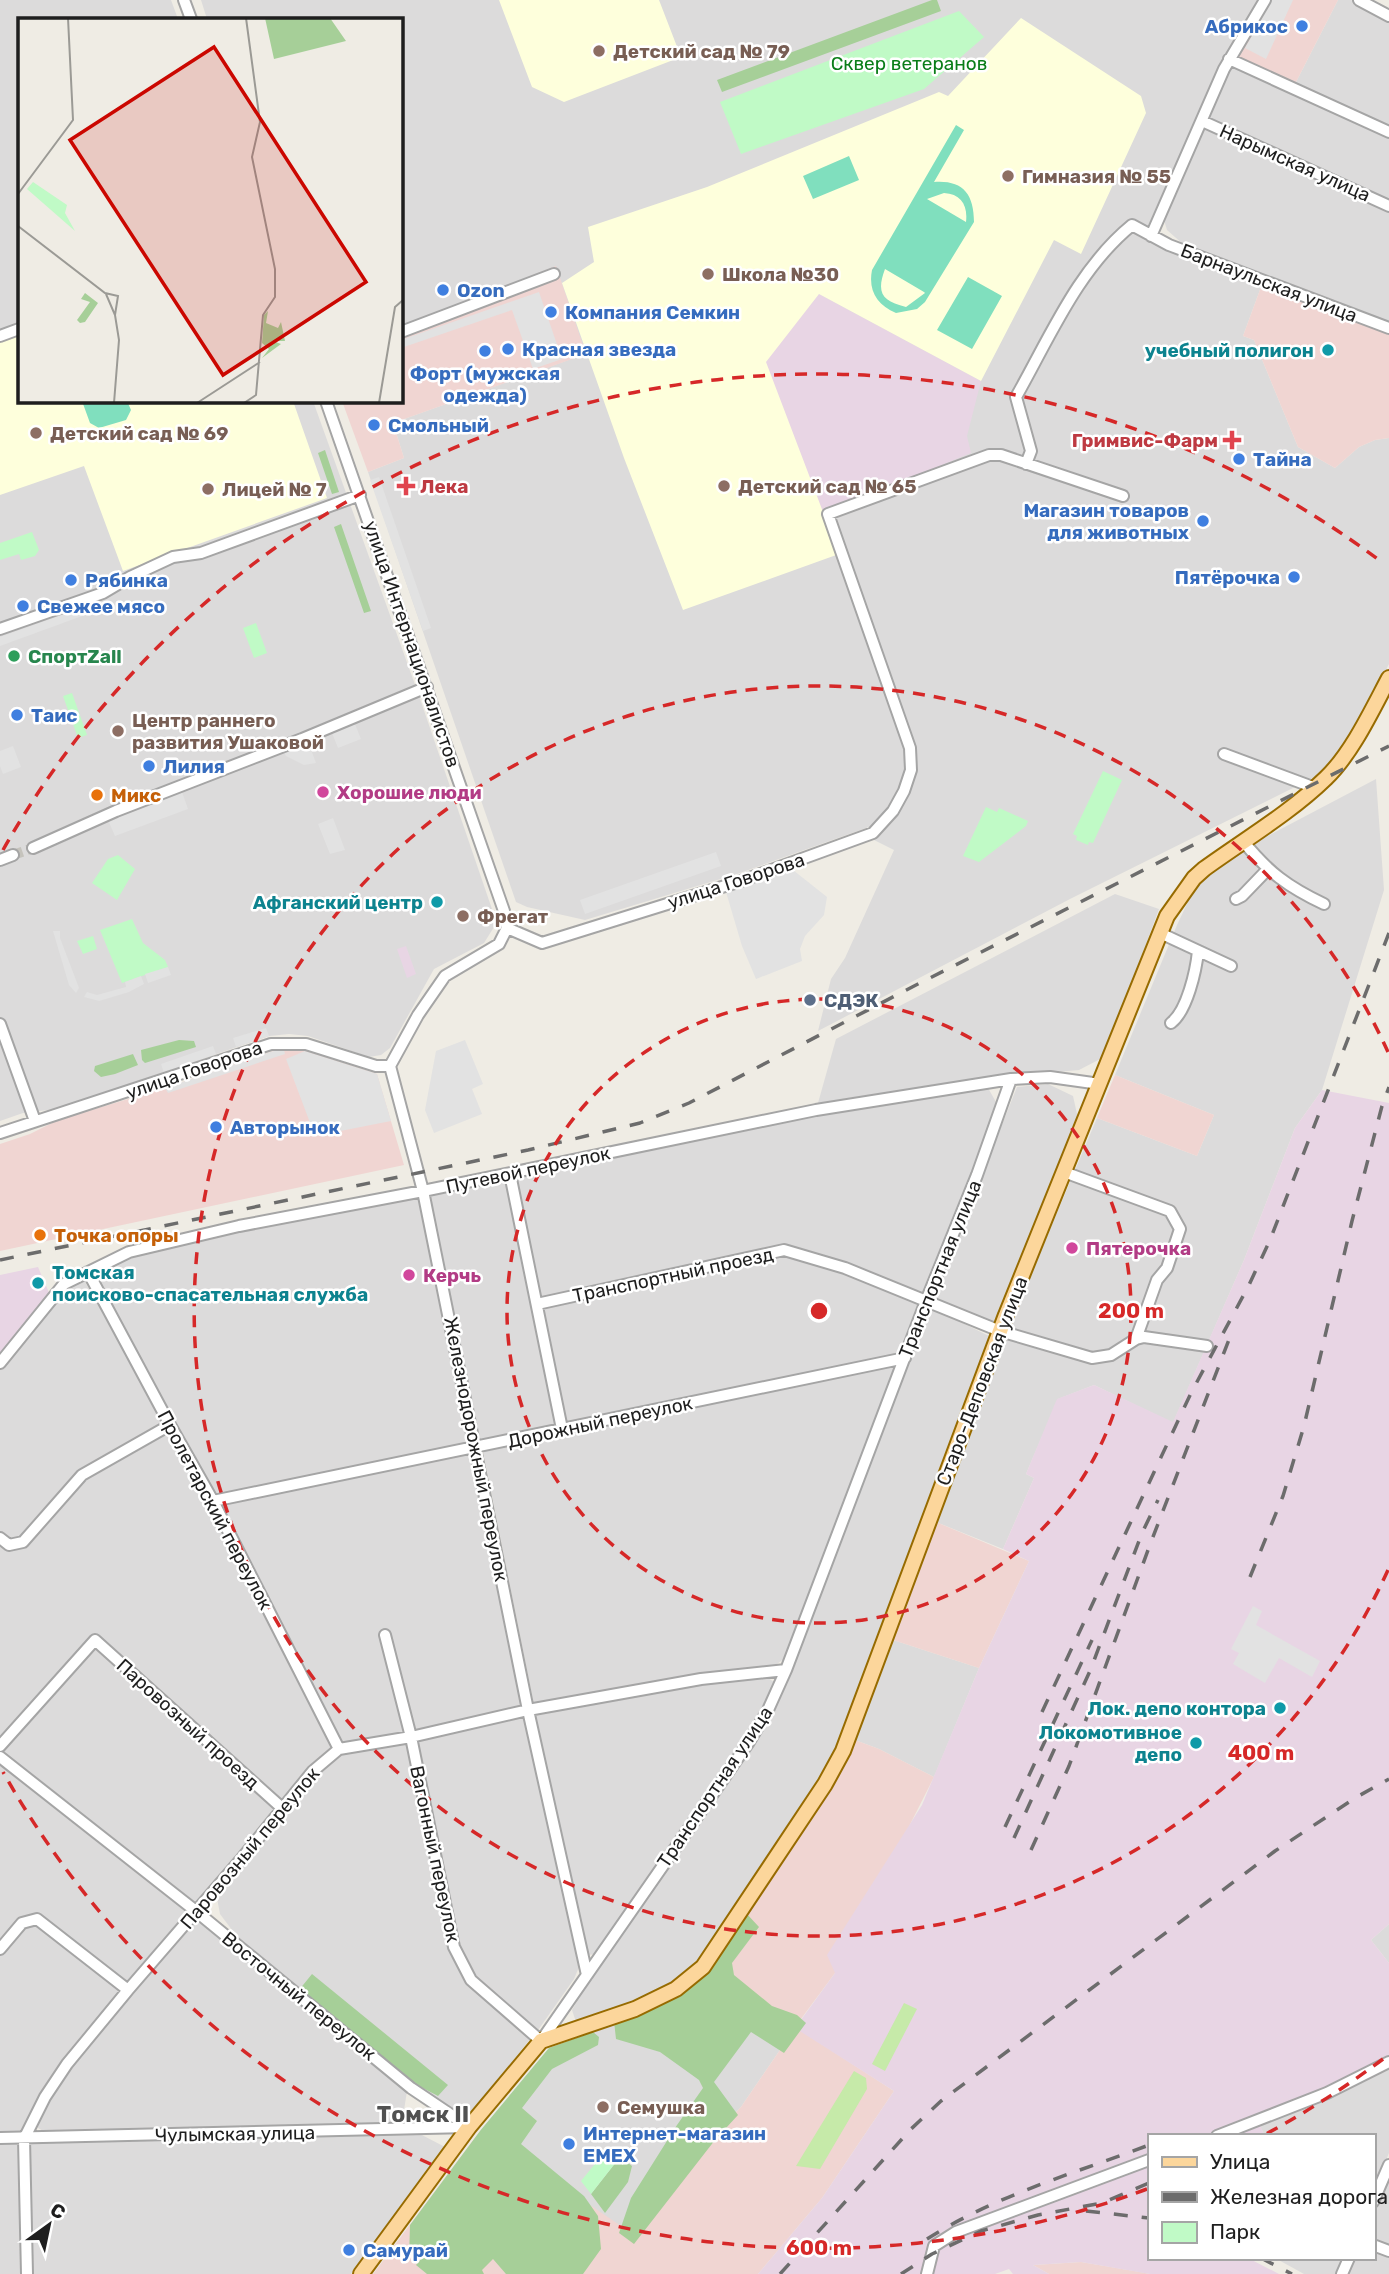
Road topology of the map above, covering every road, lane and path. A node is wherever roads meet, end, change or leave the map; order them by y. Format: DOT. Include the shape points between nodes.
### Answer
graph roads {
  1 [pos="184,0"];
  2 [pos="1265,0"];
  3 [pos="1359,0"];
  4 [pos="1389,16"];
  5 [pos="191,18"];
  6 [pos="1229,59"];
  7 [pos="1202,121"];
  8 [pos="1389,132"];
  9 [pos="1389,205"];
  10 [pos="1151,236"];
  11 [pos="554,274"];
  12 [pos="1389,328"];
  13 [pos="18,329"];
  14 [pos="402,332"];
  15 [pos="0,336"];
  16 [pos="326,402"];
  17 [pos="1026,464"];
  18 [pos="360,495"];
  19 [pos="1124,496"];
  20 [pos="0,629"];
  21 [pos="1389,678"];
  22 [pos="427,687"];
  23 [pos="1224,754"];
  24 [pos="1317,786"];
  25 [pos="1242,841"];
  26 [pos="33,848"];
  27 [pos="13,855"];
  28 [pos="0,860"];
  29 [pos="1267,870"];
  30 [pos="1236,899"];
  31 [pos="1324,904"];
  32 [pos="507,928"];
  33 [pos="1160,933"];
  34 [pos="1198,951"];
  35 [pos="1231,967"];
  36 [pos="1171,1023"];
  37 [pos="0,1024"];
  38 [pos="390,1066"];
  39 [pos="1012,1079"];
  40 [pos="1100,1084"];
  41 [pos="35,1121"];
  42 [pos="0,1133"];
  43 [pos="1064,1172"];
  44 [pos="510,1174"];
  45 [pos="423,1191"];
  46 [pos="88,1272"];
  47 [pos="926,1301"];
  48 [pos="537,1304"];
  49 [pos="1000,1331"];
  50 [pos="1136,1339"];
  51 [pos="1207,1346"];
  52 [pos="905,1358"];
  53 [pos="0,1363"];
  54 [pos="170,1425"];
  55 [pos="562,1429"];
  56 [pos="476,1448"];
  57 [pos="213,1501"];
  58 [pos="0,1538"];
  59 [pos="385,1635"];
  60 [pos="786,1670"];
  61 [pos="528,1710"];
  62 [pos="411,1737"];
  63 [pos="0,1746"];
  64 [pos="339,1749"];
  65 [pos="0,1757"];
  66 [pos="282,1808"];
  67 [pos="197,1912"];
  68 [pos="0,1949"];
  69 [pos="587,1975"];
  70 [pos="128,1990"];
  71 [pos="541,2040"];
  72 [pos="1389,2062"];
  73 [pos="469,2127"];
  74 [pos="1222,2134"];
  75 [pos="0,2138"];
  76 [pos="24,2138"];
  77 [pos="1148,2160"];
  78 [pos="1389,2165"];
  79 [pos="1375,2197"];
  80 [pos="27,2274"];
  81 [pos="361,2274"];
  82 [pos="927,2274"];
  1 -- 5 [label="street"];
  2 -- 6 [label="street"];
  3 -- 4 [label="street"];
  6 -- 7 [label="street"];
  6 -- 8 [label="street"];
  7 -- 9 [label="street, Нарымская улица"];
  7 -- 10 [label="street"];
  10 -- 12 [label="street, Барнаульская улица"];
  10 -- 17 [label="street, Барнаульская улица" via="1132,225 1087,270 1016,397 1031,451"];
  11 -- 14 [label="street"];
  13 -- 15 [label="street"];
  16 -- 18 [label="street, улица Интернационалистов"];
  17 -- 19 [label="street"];
  17 -- 32 [label="street, улица Говорова" via="989,455 828,514 910,748 911,770 904,792 873,833 741,881 542,943"];
  18 -- 20 [label="street" via="201,553 173,557 103,593"];
  18 -- 22 [label="street, улица Интернационалистов"];
  21 -- 24 [label="main road, Старо-Деповская улица" via="1343,756"];
  22 -- 26 [label="street"];
  22 -- 32 [label="street, улица Интернационалистов"];
  23 -- 24 [label="street"];
  24 -- 25 [label="main road, Старо-Деповская улица"];
  25 -- 29 [label="street"];
  25 -- 33 [label="main road, Старо-Деповская улица" via="1194,878"];
  27 -- 28 [label="street"];
  29 -- 30 [label="street"];
  29 -- 31 [label="street"];
  32 -- 38 [label="street" via="499,944 445,976"];
  33 -- 34 [label="street"];
  33 -- 40 [label="main road, Старо-Деповская улица"];
  34 -- 35 [label="street"];
  34 -- 36 [label="street" via="1190,993"];
  37 -- 41 [label="street"];
  38 -- 41 [label="street, улица Говорова" via="376,1066 306,1044 271,1044"];
  38 -- 45 [label="street, Железнодорожный переулок"];
  39 -- 40 [label="street, Путевой переулок" via="1050,1077"];
  39 -- 44 [label="street, Путевой переулок" via="816,1110"];
  39 -- 47 [label="street, Транспортная улица"];
  40 -- 43 [label="main road, Старо-Деповская улица"];
  41 -- 42 [label="street, улица Говорова"];
  43 -- 49 [label="main road, Старо-Деповская улица"];
  43 -- 50 [label="street" via="1170,1211 1180,1228"];
  44 -- 45 [label="street, Путевой переулок"];
  44 -- 48 [label="street"];
  45 -- 46 [label="street, Путевой переулок" via="129,1252"];
  45 -- 56 [label="street, Железнодорожный переулок"];
  46 -- 53 [label="street, Путевой переулок" via="64,1284"];
  46 -- 54 [label="street, Пролетарский переулок"];
  47 -- 48 [label="street, Транспортный проезд" via="845,1268 784,1250"];
  47 -- 49 [label="street, Транспортный проезд"];
  47 -- 52 [label="street, Транспортная улица"];
  48 -- 55 [label="street"];
  49 -- 50 [label="street, Транспортный проезд" via="1092,1358 1111,1355"];
  49 -- 71 [label="main road, Старо-Деповская улица" via="844,1751 825,1784 703,1967 676,1989 635,2009"];
  50 -- 51 [label="street"];
  52 -- 55 [label="street, Дорожный переулок"];
  52 -- 60 [label="street, Транспортная улица"];
  54 -- 57 [label="street, Пролетарский переулок"];
  54 -- 58 [label="street" via="82,1475 23,1542 9,1545"];
  55 -- 56 [label="street, Дорожный переулок"];
  56 -- 57 [label="street, Дорожный переулок"];
  56 -- 61 [label="street, Железнодорожный переулок"];
  57 -- 64 [label="street, Пролетарский переулок"];
  59 -- 62 [label="street, Вагонный переулок"];
  60 -- 61 [label="street" via="701,1679"];
  60 -- 69 [label="street, Транспортная улица" via="749,1742"];
  61 -- 62 [label="street"];
  61 -- 69 [label="street, Железнодорожный переулок"];
  62 -- 64 [label="street"];
  62 -- 71 [label="street, Вагонный переулок" via="454,1947 471,1980"];
  63 -- 66 [label="street, Паровозный проезд" via="95,1640"];
  64 -- 66 [label="street, Паровозный переулок"];
  65 -- 67 [label="street, Восточный переулок"];
  66 -- 67 [label="street, Паровозный переулок"];
  67 -- 70 [label="street, Паровозный переулок"];
  67 -- 73 [label="street, Восточный переулок" via="411,2088"];
  68 -- 70 [label="street" via="22,1923 37,1919"];
  69 -- 71 [label="street, Транспортная улица"];
  70 -- 76 [label="street, Паровозный переулок" via="67,2064"];
  71 -- 73 [label="main road, Транспортная улица"];
  72 -- 74 [label="street" via="1327,2093"];
  73 -- 76 [label="street, Чулымская улица"];
  73 -- 81 [label="main road, Транспортная улица"];
  75 -- 76 [label="street, Чулымская улица"];
  76 -- 80 [label="street, Паровозный переулок"];
  77 -- 82 [label="street" via="956,2232 934,2246"];
  78 -- 79 [label="street"];
}
